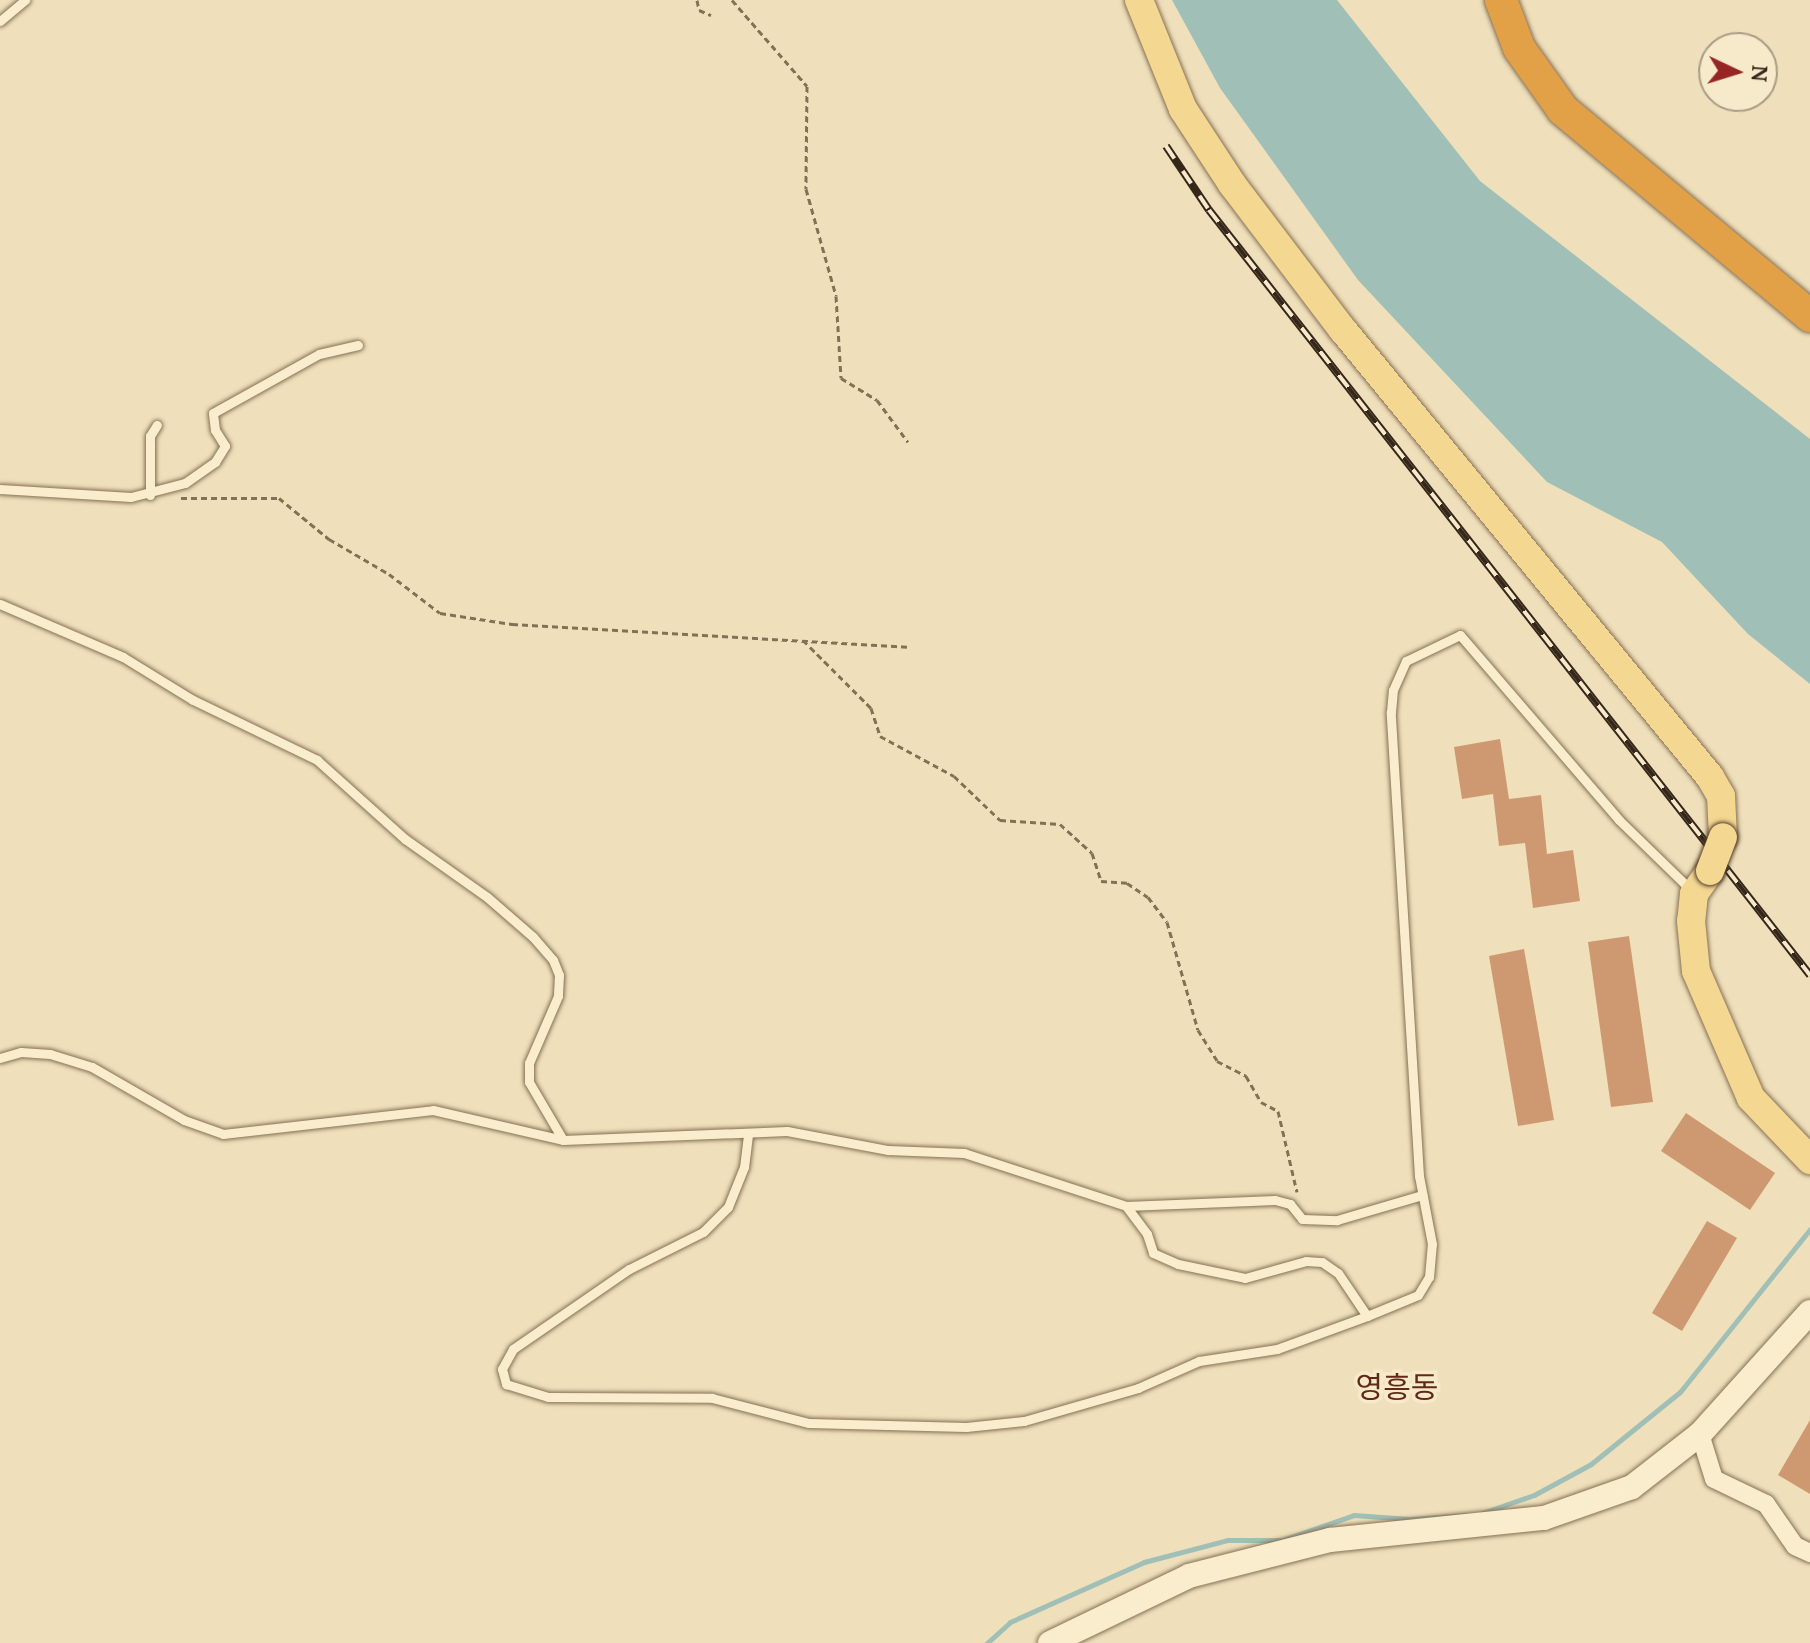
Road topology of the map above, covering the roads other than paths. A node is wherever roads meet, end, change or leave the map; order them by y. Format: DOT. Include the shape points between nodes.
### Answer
graph roads {
  1 [pos="25,0"];
  2 [pos="1139,0"];
  3 [pos="1501,0"];
  4 [pos="0,21"];
  5 [pos="1810,316"];
  6 [pos="358,345"];
  7 [pos="157,425"];
  8 [pos="0,489"];
  9 [pos="150,495"];
  10 [pos="0,604"];
  11 [pos="1702,882"];
  12 [pos="0,1058"];
  13 [pos="748,1135"];
  14 [pos="563,1140"];
  15 [pos="1810,1160"];
  16 [pos="1422,1195"];
  17 [pos="1126,1206"];
  18 [pos="1810,1312"];
  19 [pos="1367,1316"];
  20 [pos="1700,1434"];
  21 [pos="1810,1553"];
  22 [pos="1050,1643"];
  1 -- 4 [label="lane"];
  2 -- 11 [label="main road, bridge" via="1183,109 1232,184 1343,330 1710,777 1721,796 1723,837"];
  3 -- 5 [label="highway" via="1519,48 1563,110"];
  6 -- 9 [label="lane" via="319,354 213,413 225,446 215,462 185,483"];
  7 -- 9 [label="lane" via="150,436"];
  8 -- 9 [label="lane" via="73,497"];
  10 -- 14 [label="lane" via="123,657 193,700 317,760 405,839 533,937 559,975 558,996 529,1063 529,1082"];
  11 -- 15 [label="main road" via="1696,971 1720,1033 1751,1098"];
  11 -- 16 [label="lane" via="1619,820 1460,635 1406,661 1393,690 1391,712"];
  12 -- 14 [label="lane" via="50,1054 92,1067 184,1120 223,1134 433,1110"];
  13 -- 14 [label="lane" via="694,1131"];
  13 -- 17 [label="lane" via="787,1131 888,1150 964,1153"];
  13 -- 19 [label="lane" via="744,1167 728,1207 703,1232 629,1269 513,1349 502,1369 506,1384 548,1397 712,1398 809,1423 966,1427 1024,1421 1138,1388 1199,1361 1277,1349"];
  16 -- 17 [label="lane" via="1337,1220 1302,1219 1290,1204 1275,1200"];
  16 -- 19 [label="lane" via="1432,1244 1429,1277 1418,1295"];
  17 -- 19 [label="lane" via="1147,1234 1153,1253 1245,1278 1306,1261 1322,1262 1338,1273"];
  18 -- 20 [label="street"];
  20 -- 21 [label="street" via="1714,1479 1766,1504 1795,1546"];
  20 -- 22 [label="street" via="1632,1487 1544,1518 1330,1540 1189,1576"];
}
